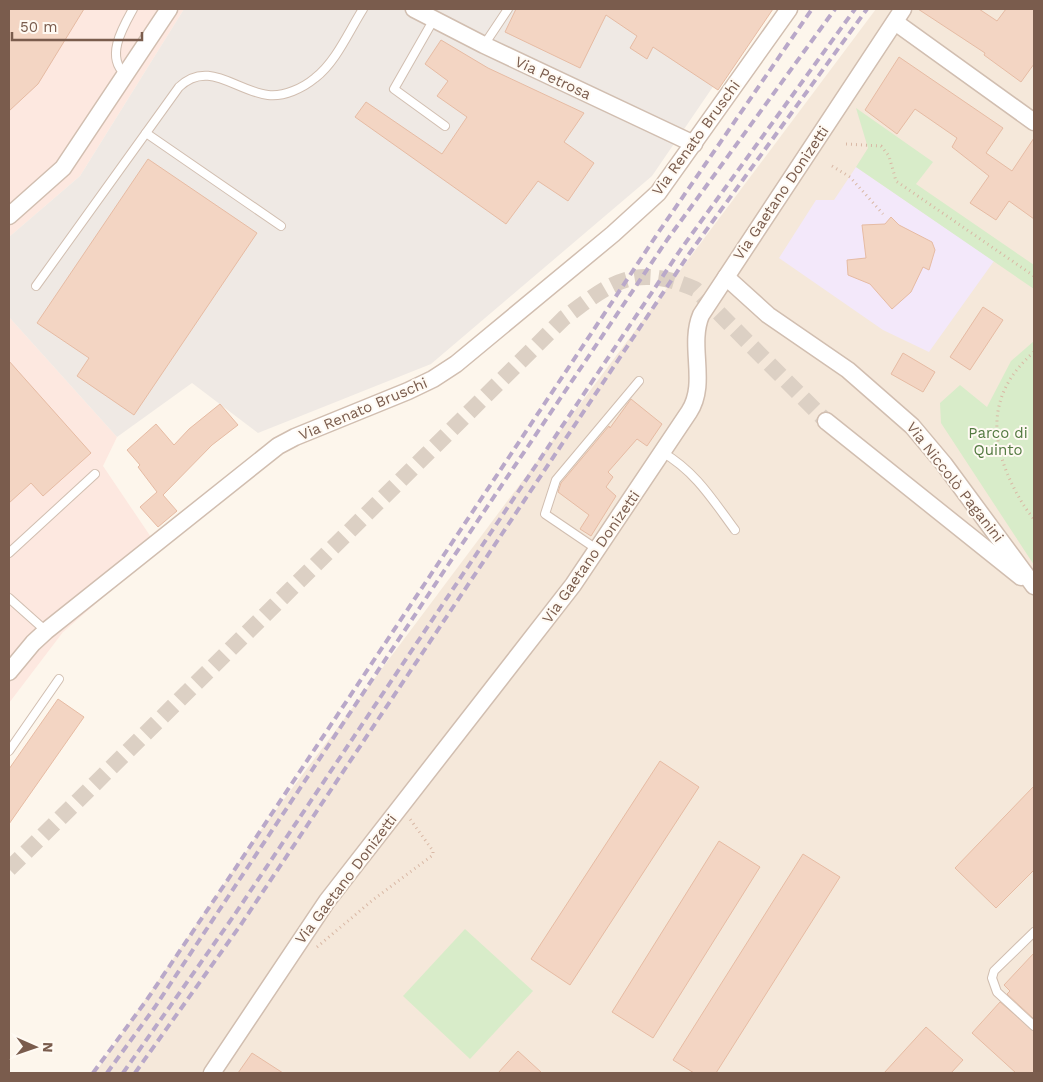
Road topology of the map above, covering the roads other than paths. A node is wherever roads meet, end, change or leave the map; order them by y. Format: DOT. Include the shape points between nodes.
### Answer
graph roads {
  1 [pos="133,9"];
  2 [pos="169,9"];
  3 [pos="363,9"];
  4 [pos="414,9"];
  5 [pos="508,9"];
  6 [pos="789,9"];
  7 [pos="899,16"];
  8 [pos="434,19"];
  9 [pos="484,45"];
  10 [pos="125,74"];
  11 [pos="1031,113"];
  12 [pos="445,126"];
  13 [pos="146,133"];
  14 [pos="694,144"];
  15 [pos="9,216"];
  16 [pos="281,226"];
  17 [pos="726,276"];
  18 [pos="36,286"];
  19 [pos="638,381"];
  20 [pos="826,421"];
  21 [pos="662,452"];
  22 [pos="95,474"];
  23 [pos="735,530"];
  24 [pos="598,550"];
  25 [pos="9,552"];
  26 [pos="1034,587"];
  27 [pos="9,598"];
  28 [pos="46,631"];
  29 [pos="9,672"];
  30 [pos="59,679"];
  31 [pos="9,751"];
  32 [pos="1034,932"];
  33 [pos="1034,1026"];
  34 [pos="212,1073"];
  1 -- 10 [label="lane" via="118,42 118,64"];
  2 -- 10 [label="street"];
  3 -- 13 [label="lane" via="328,65 303,87 267,95 218,78 197,76 187,79 179,87"];
  4 -- 8 [label="street, Via Petrosa"];
  5 -- 9 [label="lane"];
  6 -- 14 [label="street, Via Renato Bruschi"];
  7 -- 11 [label="street"];
  7 -- 17 [label="street, Via Gaetano Donizetti"];
  8 -- 9 [label="street, Via Petrosa"];
  8 -- 12 [label="lane" via="394,88"];
  9 -- 14 [label="street, Via Petrosa"];
  10 -- 15 [label="street" via="63,168"];
  13 -- 16 [label="lane"];
  13 -- 18 [label="lane"];
  14 -- 28 [label="street, Via Renato Bruschi" via="658,193 456,364 408,391 278,446"];
  17 -- 21 [label="street, Via Gaetano Donizetti" via="698,322 695,401"];
  17 -- 26 [label="street, Via Niccolò Paganini" via="768,315 842,366 912,426"];
  19 -- 24 [label="lane" via="556,480 545,514"];
  20 -- 26 [label="street"];
  21 -- 23 [label="lane" via="682,464"];
  21 -- 24 [label="street, Via Gaetano Donizetti"];
  22 -- 25 [label="lane"];
  24 -- 34 [label="street, Via Gaetano Donizetti" via="529,644 327,901"];
  27 -- 28 [label="lane"];
  28 -- 29 [label="street, Via Renato Bruschi" via="32,642"];
  30 -- 31 [label="lane"];
  32 -- 33 [label="lane" via="994,971 992,978 997,992"];
}
